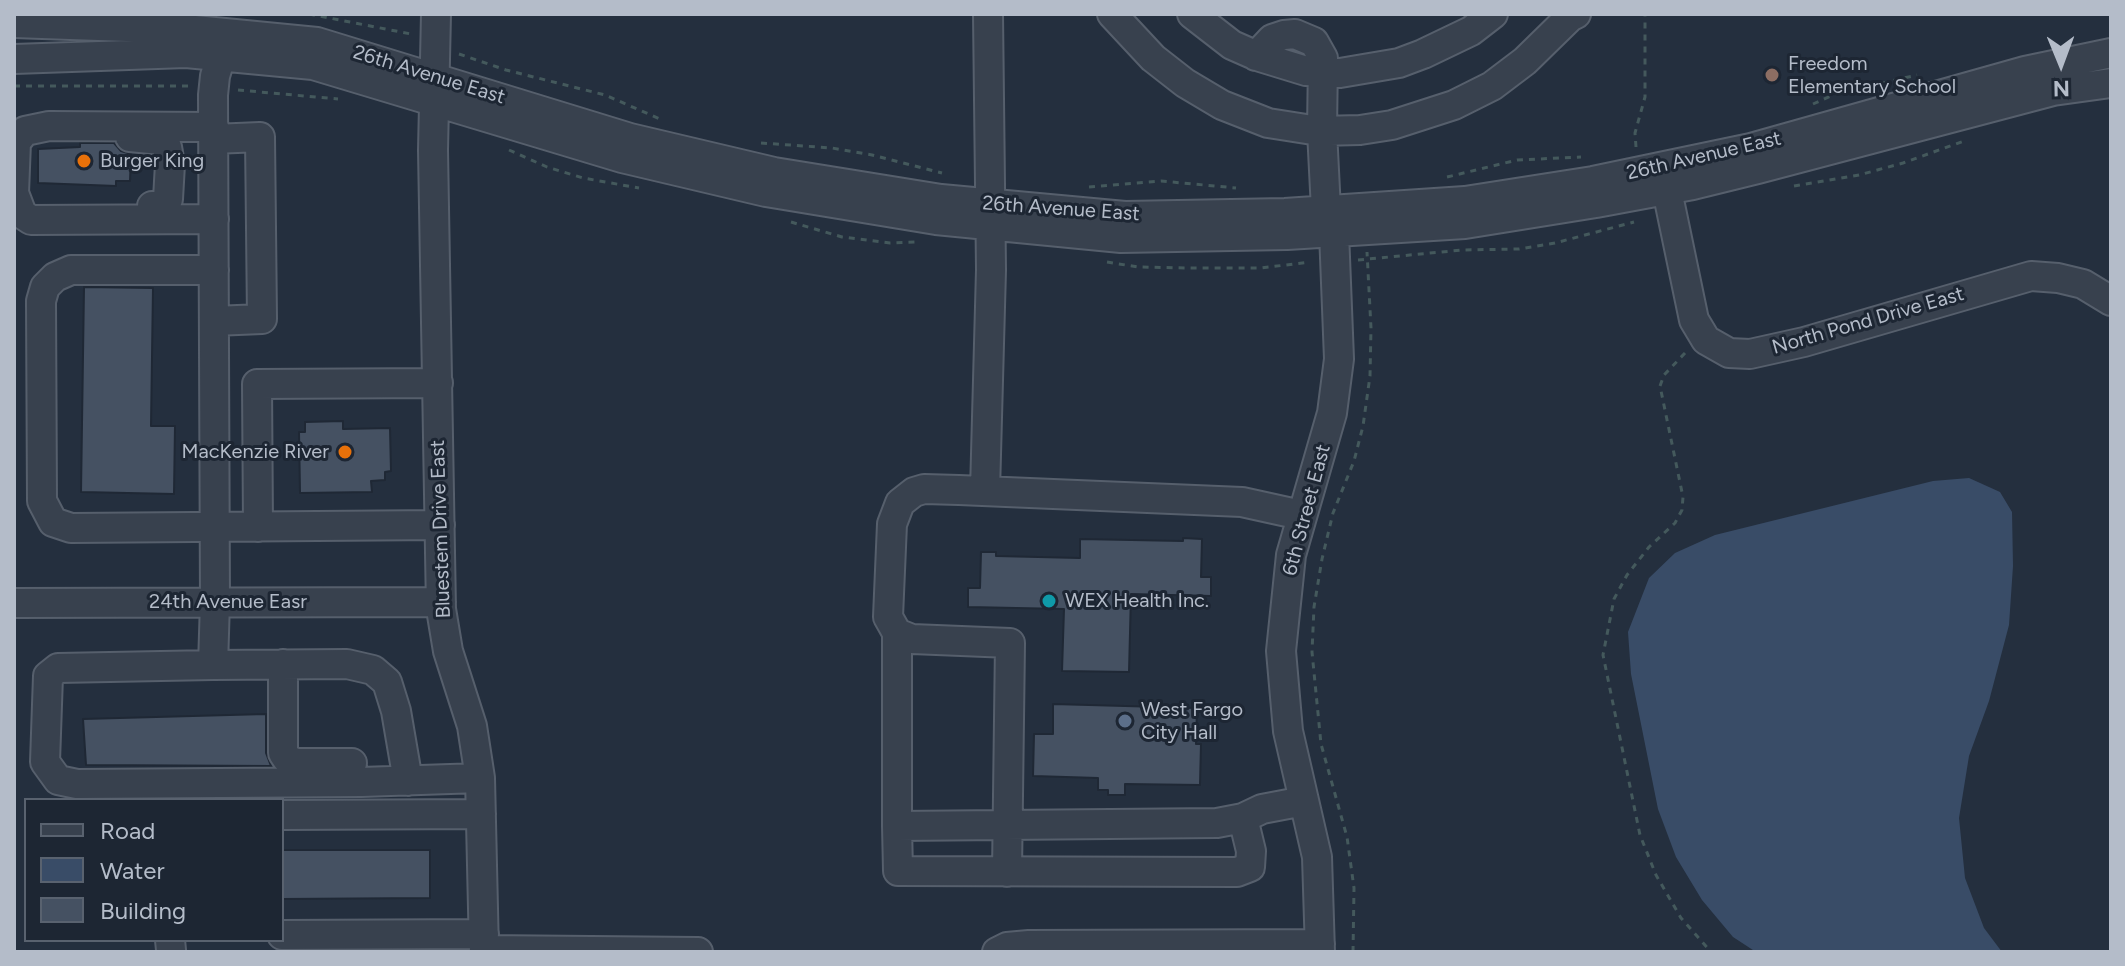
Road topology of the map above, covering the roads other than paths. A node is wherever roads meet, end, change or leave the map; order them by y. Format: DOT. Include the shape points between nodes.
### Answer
graph roads {
  1 [pos="436,14"];
  2 [pos="988,14"];
  3 [pos="1112,14"];
  4 [pos="1192,14"];
  5 [pos="1493,14"];
  6 [pos="1576,14"];
  7 [pos="14,23"];
  8 [pos="2111,53"];
  9 [pos="221,56"];
  10 [pos="14,59"];
  11 [pos="1324,72"];
  12 [pos="2111,83"];
  13 [pos="433,89"];
  14 [pos="181,126"];
  15 [pos="25,131"];
  16 [pos="1322,131"];
  17 [pos="214,133"];
  18 [pos="1664,178"];
  19 [pos="990,214"];
  20 [pos="161,215"];
  21 [pos="214,219"];
  22 [pos="1330,221"];
  23 [pos="214,270"];
  24 [pos="2111,301"];
  25 [pos="214,321"];
  26 [pos="438,383"];
  27 [pos="985,491"];
  28 [pos="1301,515"];
  29 [pos="440,525"];
  30 [pos="215,527"];
  31 [pos="258,527"];
  32 [pos="215,602"];
  33 [pos="441,602"];
  34 [pos="14,603"];
  35 [pos="897,633"];
  36 [pos="283,664"];
  37 [pos="213,665"];
  38 [pos="406,772"];
  39 [pos="480,778"];
  40 [pos="1304,801"];
  41 [pos="481,814"];
  42 [pos="284,815"];
  43 [pos="1243,818"];
  44 [pos="897,826"];
  45 [pos="1008,826"];
  46 [pos="1007,872"];
  47 [pos="284,941"];
  48 [pos="484,946"];
  49 [pos="1244,948"];
  50 [pos="1320,948"];
  51 [pos="559,951"];
  52 [pos="698,952"];
  53 [pos="997,952"];
  1 -- 13 [label="street, Bluestem Drive East"];
  2 -- 19 [label="street"];
  3 -- 16 [label="street" via="1153,58 1222,105 1268,123"];
  4 -- 11 [label="street" via="1256,56"];
  5 -- 11 [label="street" via="1449,43 1399,63"];
  6 -- 16 [label="street" via="1492,86 1454,105 1392,125"];
  7 -- 13 [label="street, 26th Avenue East" via="184,29 317,42"];
  8 -- 18 [label="street, 26th Avenue East" via="2025,71 1751,148"];
  9 -- 10 [label="street, 26th Avenue East"];
  9 -- 13 [label="street, 26th Avenue East" via="313,65"];
  9 -- 17 [label="street" via="214,81"];
  11 -- 16 [label="street, 6th Street East"];
  12 -- 18 [label="street, 26th Avenue East" via="2053,91 1693,185"];
  13 -- 19 [label="street, 26th Avenue East" via="622,158 766,192 936,220"];
  13 -- 26 [label="street, Bluestem Drive East"];
  14 -- 15 [label="street" via="49,126"];
  14 -- 17 [label="street"];
  14 -- 20 [label="street"];
  15 -- 20 [label="street" via="161,140 170,164 168,199"];
  15 -- 20 [label="street" via="16,142 14,193 22,214 31,220"];
  16 -- 22 [label="street, 6th Street East"];
  17 -- 21 [label="street"];
  17 -- 25 [label="street" via="260,137 262,319"];
  18 -- 22 [label="street, 26th Avenue East" via="1596,203 1465,224"];
  18 -- 24 [label="street, North Pond Drive East" via="1694,320 1706,340 1729,353 1750,354 1804,342 2031,276 2083,284"];
  19 -- 22 [label="street, 26th Avenue East" via="1121,238"];
  19 -- 27 [label="street"];
  20 -- 21 [label="street"];
  21 -- 23 [label="street"];
  22 -- 28 [label="street, 6th Street East" via="1340,331 1337,386"];
  23 -- 25 [label="street"];
  23 -- 30 [label="street" via="71,270 45,287 41,301 42,501 53,522 71,528"];
  25 -- 30 [label="street"];
  26 -- 29 [label="street, Bluestem Drive East"];
  26 -- 31 [label="street" via="257,384"];
  27 -- 28 [label="street" via="1242,502"];
  27 -- 35 [label="street" via="924,489 895,510 888,617"];
  28 -- 40 [label="street, 6th Street East" via="1291,555 1281,651 1288,731"];
  29 -- 31 [label="street"];
  29 -- 33 [label="street, Bluestem Drive East"];
  30 -- 31 [label="street"];
  30 -- 32 [label="street"];
  32 -- 33 [label="street, 24th Avenue Easr"];
  32 -- 34 [label="street, 24th Avenue Easr"];
  32 -- 37 [label="street"];
  33 -- 39 [label="street, Bluestem Drive East"];
  35 -- 44 [label="street"];
  35 -- 45 [label="street" via="912,639 1010,643"];
  36 -- 37 [label="street"];
  36 -- 38 [label="street" via="347,664 373,670 387,682"];
  36 -- 38 [label="street" via="287,759"];
  37 -- 38 [label="street" via="58,668 48,676 45,762 58,780 77,784"];
  38 -- 39 [label="street"];
  39 -- 41 [label="street, Bluestem Drive East"];
  40 -- 43 [label="street"];
  40 -- 50 [label="street, 6th Street East" via="1317,857"];
  41 -- 42 [label="street"];
  41 -- 48 [label="street, Bluestem Drive East"];
  43 -- 45 [label="street" via="1182,825"];
  43 -- 46 [label="street" via="1250,867 1237,872"];
  44 -- 45 [label="street"];
  44 -- 46 [label="street" via="898,871"];
  45 -- 46 [label="street"];
  47 -- 48 [label="street"];
  48 -- 51 [label="street"];
  49 -- 50 [label="street"];
  49 -- 53 [label="street" via="1029,945"];
  51 -- 52 [label="street"];
}
